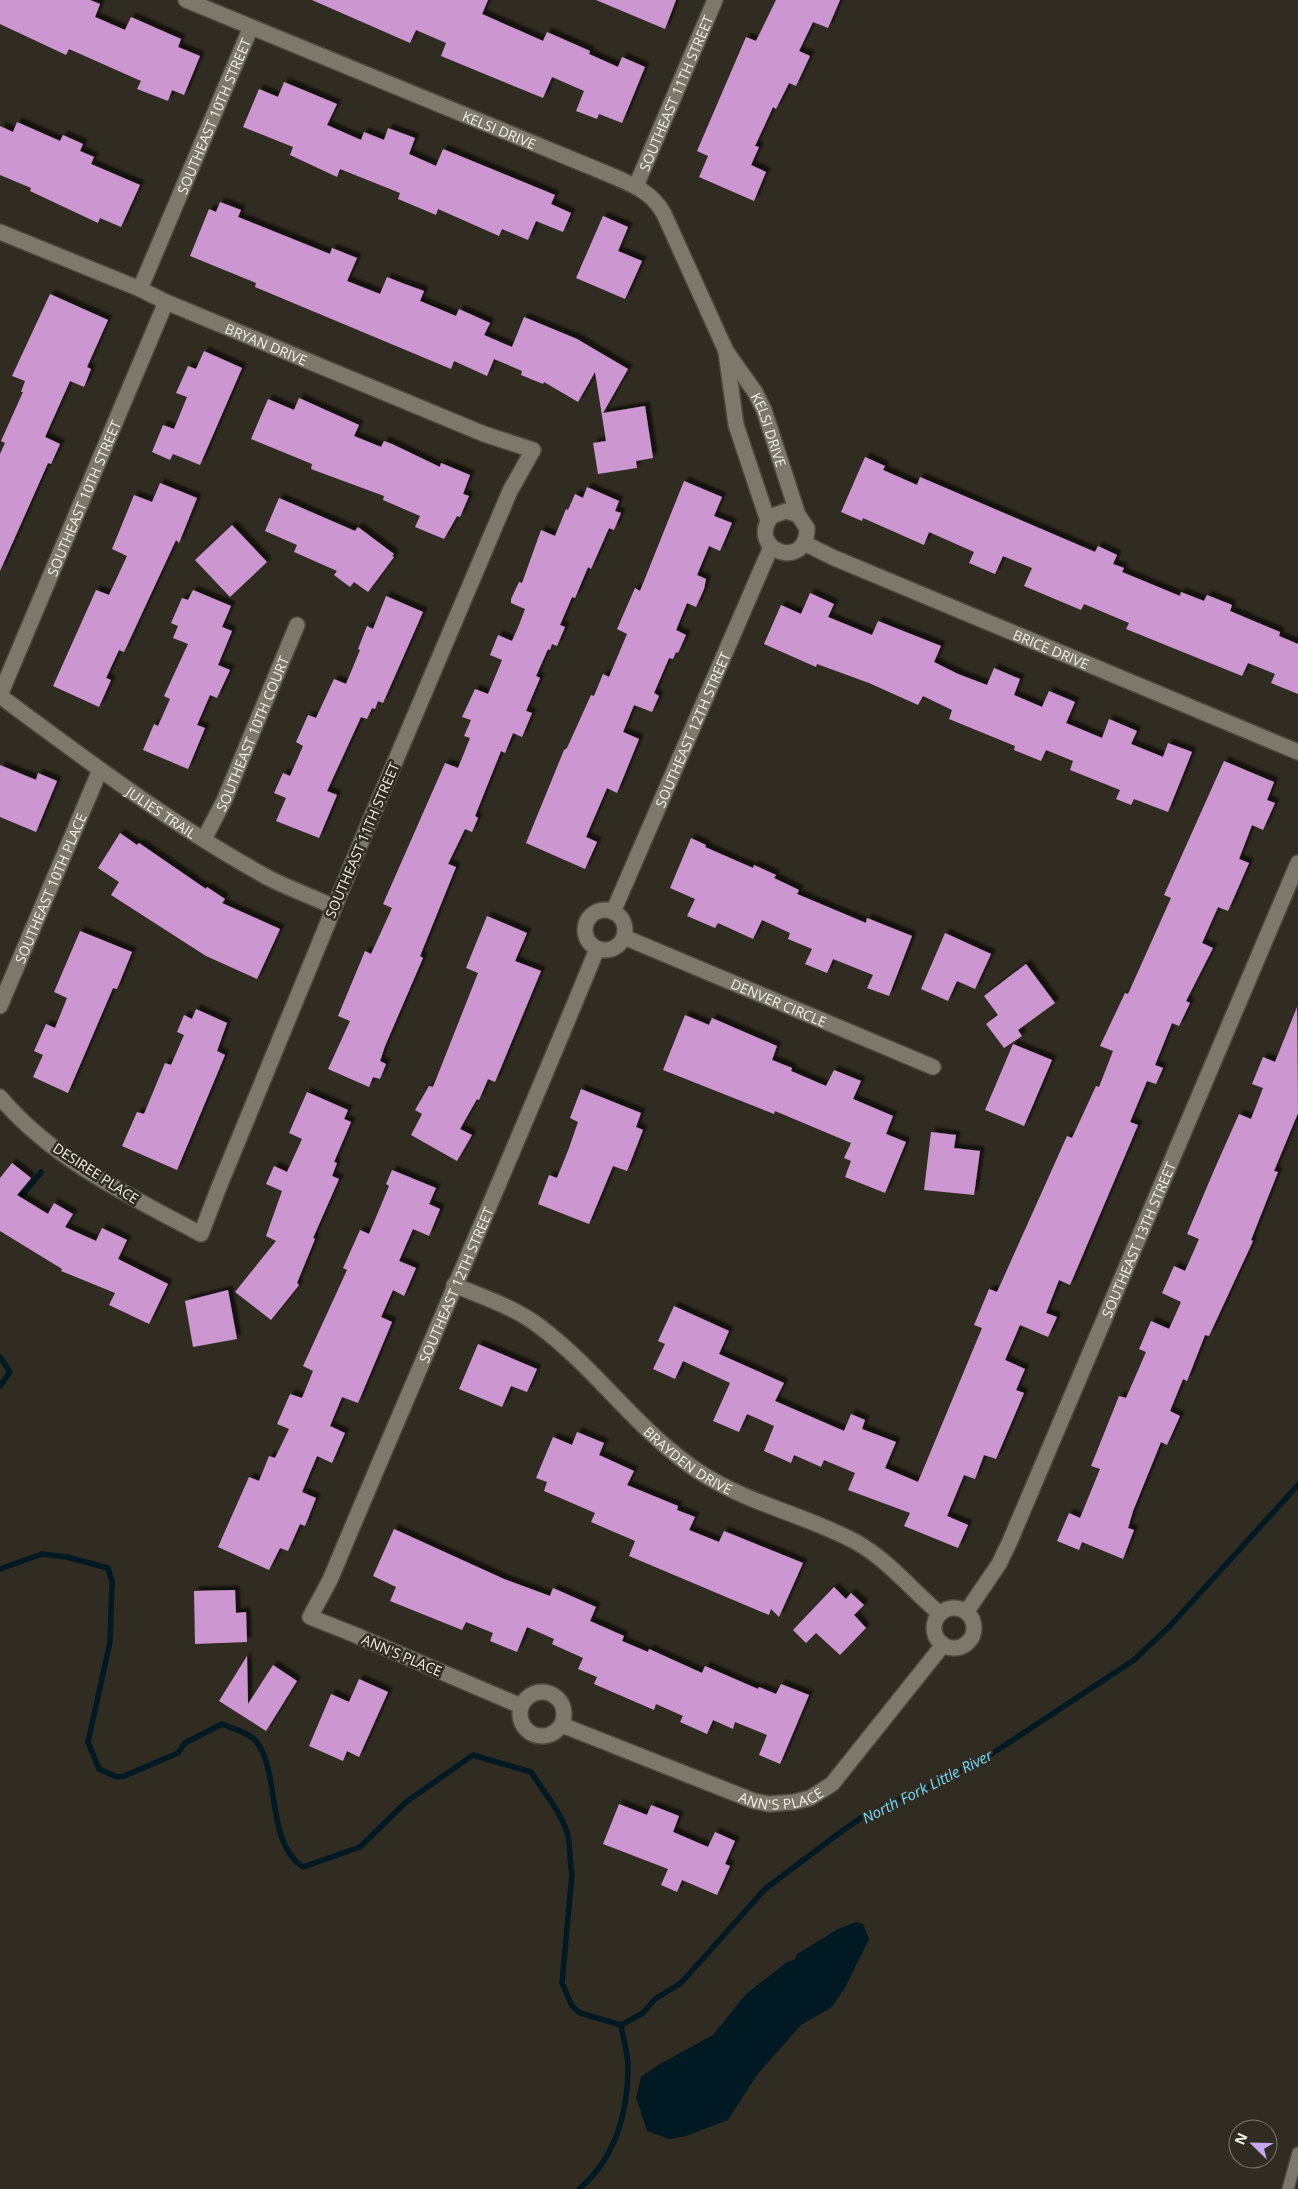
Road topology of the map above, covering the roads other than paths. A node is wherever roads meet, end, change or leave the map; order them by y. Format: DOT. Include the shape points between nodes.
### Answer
graph roads {
  1 [pos="186,0"];
  2 [pos="715,0"];
  3 [pos="251,27"];
  4 [pos="636,186"];
  5 [pos="0,232"];
  6 [pos="140,288"];
  7 [pos="166,302"];
  8 [pos="726,351"];
  9 [pos="533,450"];
  10 [pos="798,515"];
  11 [pos="768,521"];
  12 [pos="804,543"];
  13 [pos="771,547"];
  14 [pos="297,625"];
  15 [pos="0,695"];
  16 [pos="1298,752"];
  17 [pos="100,770"];
  18 [pos="204,839"];
  19 [pos="1298,862"];
  20 [pos="334,906"];
  21 [pos="613,912"];
  22 [pos="624,937"];
  23 [pos="597,948"];
  24 [pos="0,1006"];
  25 [pos="933,1067"];
  26 [pos="0,1097"];
  27 [pos="201,1234"];
  28 [pos="454,1285"];
  29 [pos="967,1611"];
  30 [pos="939,1613"];
  31 [pos="310,1618"];
  32 [pos="943,1645"];
  33 [pos="521,1706"];
  34 [pos="562,1725"];
  35 [pos="1298,2153"];
  36 [pos="1288,2189"];
  1 -- 3 [label="street, KELSI DRIVE"];
  2 -- 4 [label="street, SOUTHEAST 11TH STREET"];
  3 -- 4 [label="street, KELSI DRIVE"];
  3 -- 6 [label="street, SOUTHEAST 10TH STREET"];
  4 -- 8 [label="street, KELSI DRIVE" via="658,203"];
  5 -- 6 [label="street, BRYAN DRIVE"];
  6 -- 7 [label="street, BRYAN DRIVE"];
  7 -- 9 [label="street, BRYAN DRIVE" via="484,434"];
  7 -- 15 [label="street, SOUTHEAST 10TH STREET"];
  8 -- 10 [label="street, KELSI DRIVE" via="764,410"];
  8 -- 11 [label="street, KELSI DRIVE" via="736,425"];
  9 -- 20 [label="street, SOUTHEAST 11TH STREET" via="510,491"];
  10 -- 11 [label="street" via="786,511"];
  10 -- 12 [label="street" via="807,528"];
  11 -- 13 [label="street" via="765,536"];
  12 -- 13 [label="street" via="789,553"];
  12 -- 16 [label="street, BRICE DRIVE"];
  13 -- 21 [label="street, SOUTHEAST 12TH STREET"];
  14 -- 18 [label="street, SOUTHEAST 10TH COURT" via="224,801"];
  15 -- 17 [label="street, JULIES TRAIL"];
  17 -- 18 [label="street, JULIES TRAIL"];
  17 -- 24 [label="street, SOUTHEAST 10TH PLACE"];
  18 -- 20 [label="street, JULIES TRAIL" via="267,877"];
  19 -- 29 [label="street, SOUTHEAST 13TH STREET" via="1010,1541 999,1564"];
  20 -- 27 [label="street, SOUTHEAST 11TH STREET"];
  21 -- 22 [label="street" via="623,920"];
  21 -- 23 [label="street" via="600,910 588,920 585,935"];
  22 -- 23 [label="street" via="615,947"];
  22 -- 25 [label="street, DENVER CIRCLE"];
  23 -- 28 [label="street, SOUTHEAST 12TH STREET" via="522,1133"];
  26 -- 27 [label="street, DESIREE PLACE" via="19,1117 76,1163"];
  28 -- 30 [label="street, BRAYDEN DRIVE" via="509,1307 541,1327 653,1437 701,1473 733,1491 855,1542 888,1565"];
  28 -- 31 [label="street, SOUTHEAST 12TH STREET" via="330,1580"];
  29 -- 30 [label="street" via="952,1607"];
  29 -- 32 [label="street" via="975,1628 973,1638 961,1648"];
  30 -- 32 [label="street" via="934,1625 935,1635"];
  31 -- 33 [label="street, ANN'S PLACE"];
  32 -- 34 [label="street, ANN'S PLACE" via="832,1784 810,1798 794,1802 770,1804 738,1797"];
  33 -- 34 [label="street" via="523,1726 534,1735 548,1736"];
  33 -- 34 [label="street" via="530,1694 541,1691 555,1695 565,1713"];
  35 -- 36 [label="lane"];
}
